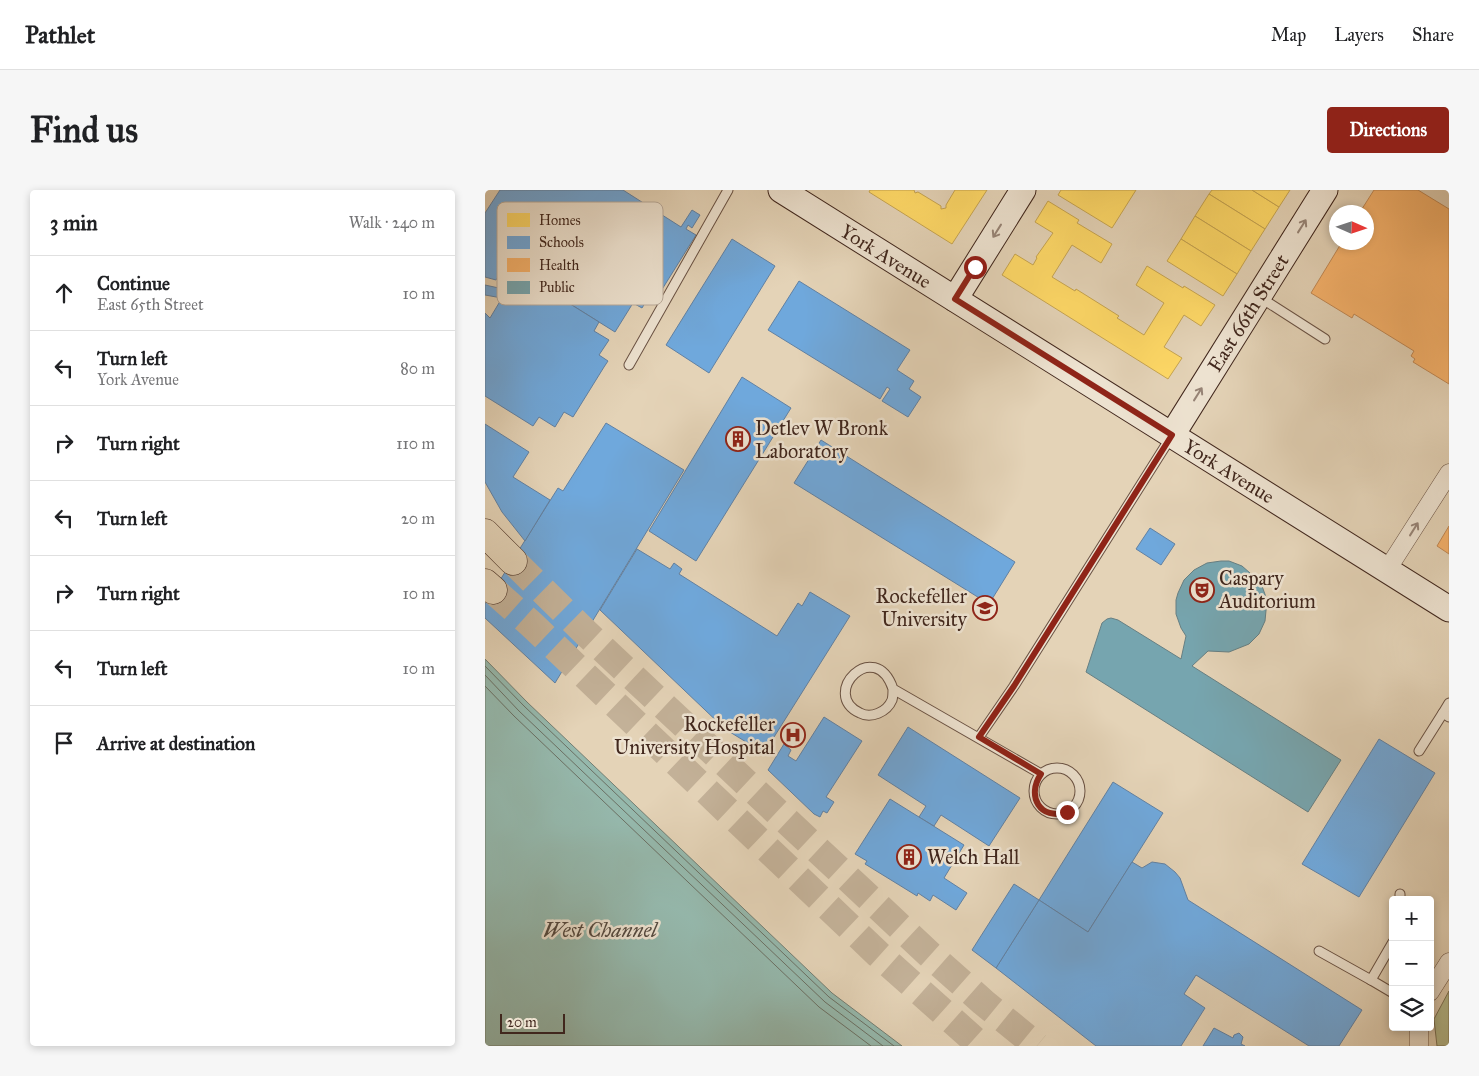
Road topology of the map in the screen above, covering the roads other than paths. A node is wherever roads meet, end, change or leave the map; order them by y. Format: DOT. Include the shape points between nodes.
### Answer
graph roads {
  1 [pos="728,190"];
  2 [pos="781,190"];
  3 [pos="1023,190"];
  4 [pos="1325,190"];
  5 [pos="1259,296"];
  6 [pos="955,299"];
  7 [pos="663,304"];
  8 [pos="663,305"];
  9 [pos="1325,339"];
  10 [pos="629,364"];
  11 [pos="1172,435"];
  12 [pos="1449,473"];
  13 [pos="485,533"];
  14 [pos="513,561"];
  15 [pos="1387,570"];
  16 [pos="1449,609"];
  17 [pos="893,689"];
  18 [pos="1449,703"];
  19 [pos="1446,715"];
  20 [pos="979,737"];
  21 [pos="1419,751"];
  22 [pos="1041,774"];
  23 [pos="1389,949"];
  24 [pos="1319,951"];
  25 [pos="1449,962"];
  26 [pos="1371,980"];
  27 [pos="1434,986"];
  28 [pos="1389,991"];
  29 [pos="1419,1031"];
  30 [pos="1419,1046"];
  1 -- 7 [label="lane"];
  2 -- 6 [label="main road, York Avenue"];
  3 -- 6 [label="main road, one-way"];
  5 -- 4 [label="main road, East 66th Street, one-way"];
  5 -- 9 [label="lane"];
  11 -- 5 [label="main road, East 66th Street, one-way"];
  6 -- 11 [label="main road, York Avenue"];
  8 -- 10 [label="lane"];
  11 -- 15 [label="main road, York Avenue"];
  11 -- 20 [label="lane"];
  15 -- 12 [label="street, one-way"];
  13 -- 14 [label="highway"];
  15 -- 16 [label="main road, York Avenue"];
  17 -- 17 [label="lane" via="883,671 862,668 846,685 845,697 851,708 861,714 873,715 884,710 891,701"];
  17 -- 20 [label="lane"];
  18 -- 19 [label="lane"];
  19 -- 21 [label="lane"];
  20 -- 22 [label="lane"];
  22 -- 22 [label="lane" via="1052,768 1064,769 1074,776 1080,793 1073,808 1061,814 1041,808 1035,800 1034,791"];
  23 -- 26 [label="lane"];
  24 -- 26 [label="lane"];
  25 -- 27 [label="street"];
  26 -- 28 [label="lane"];
  29 -- 30 [label="street"];
}
